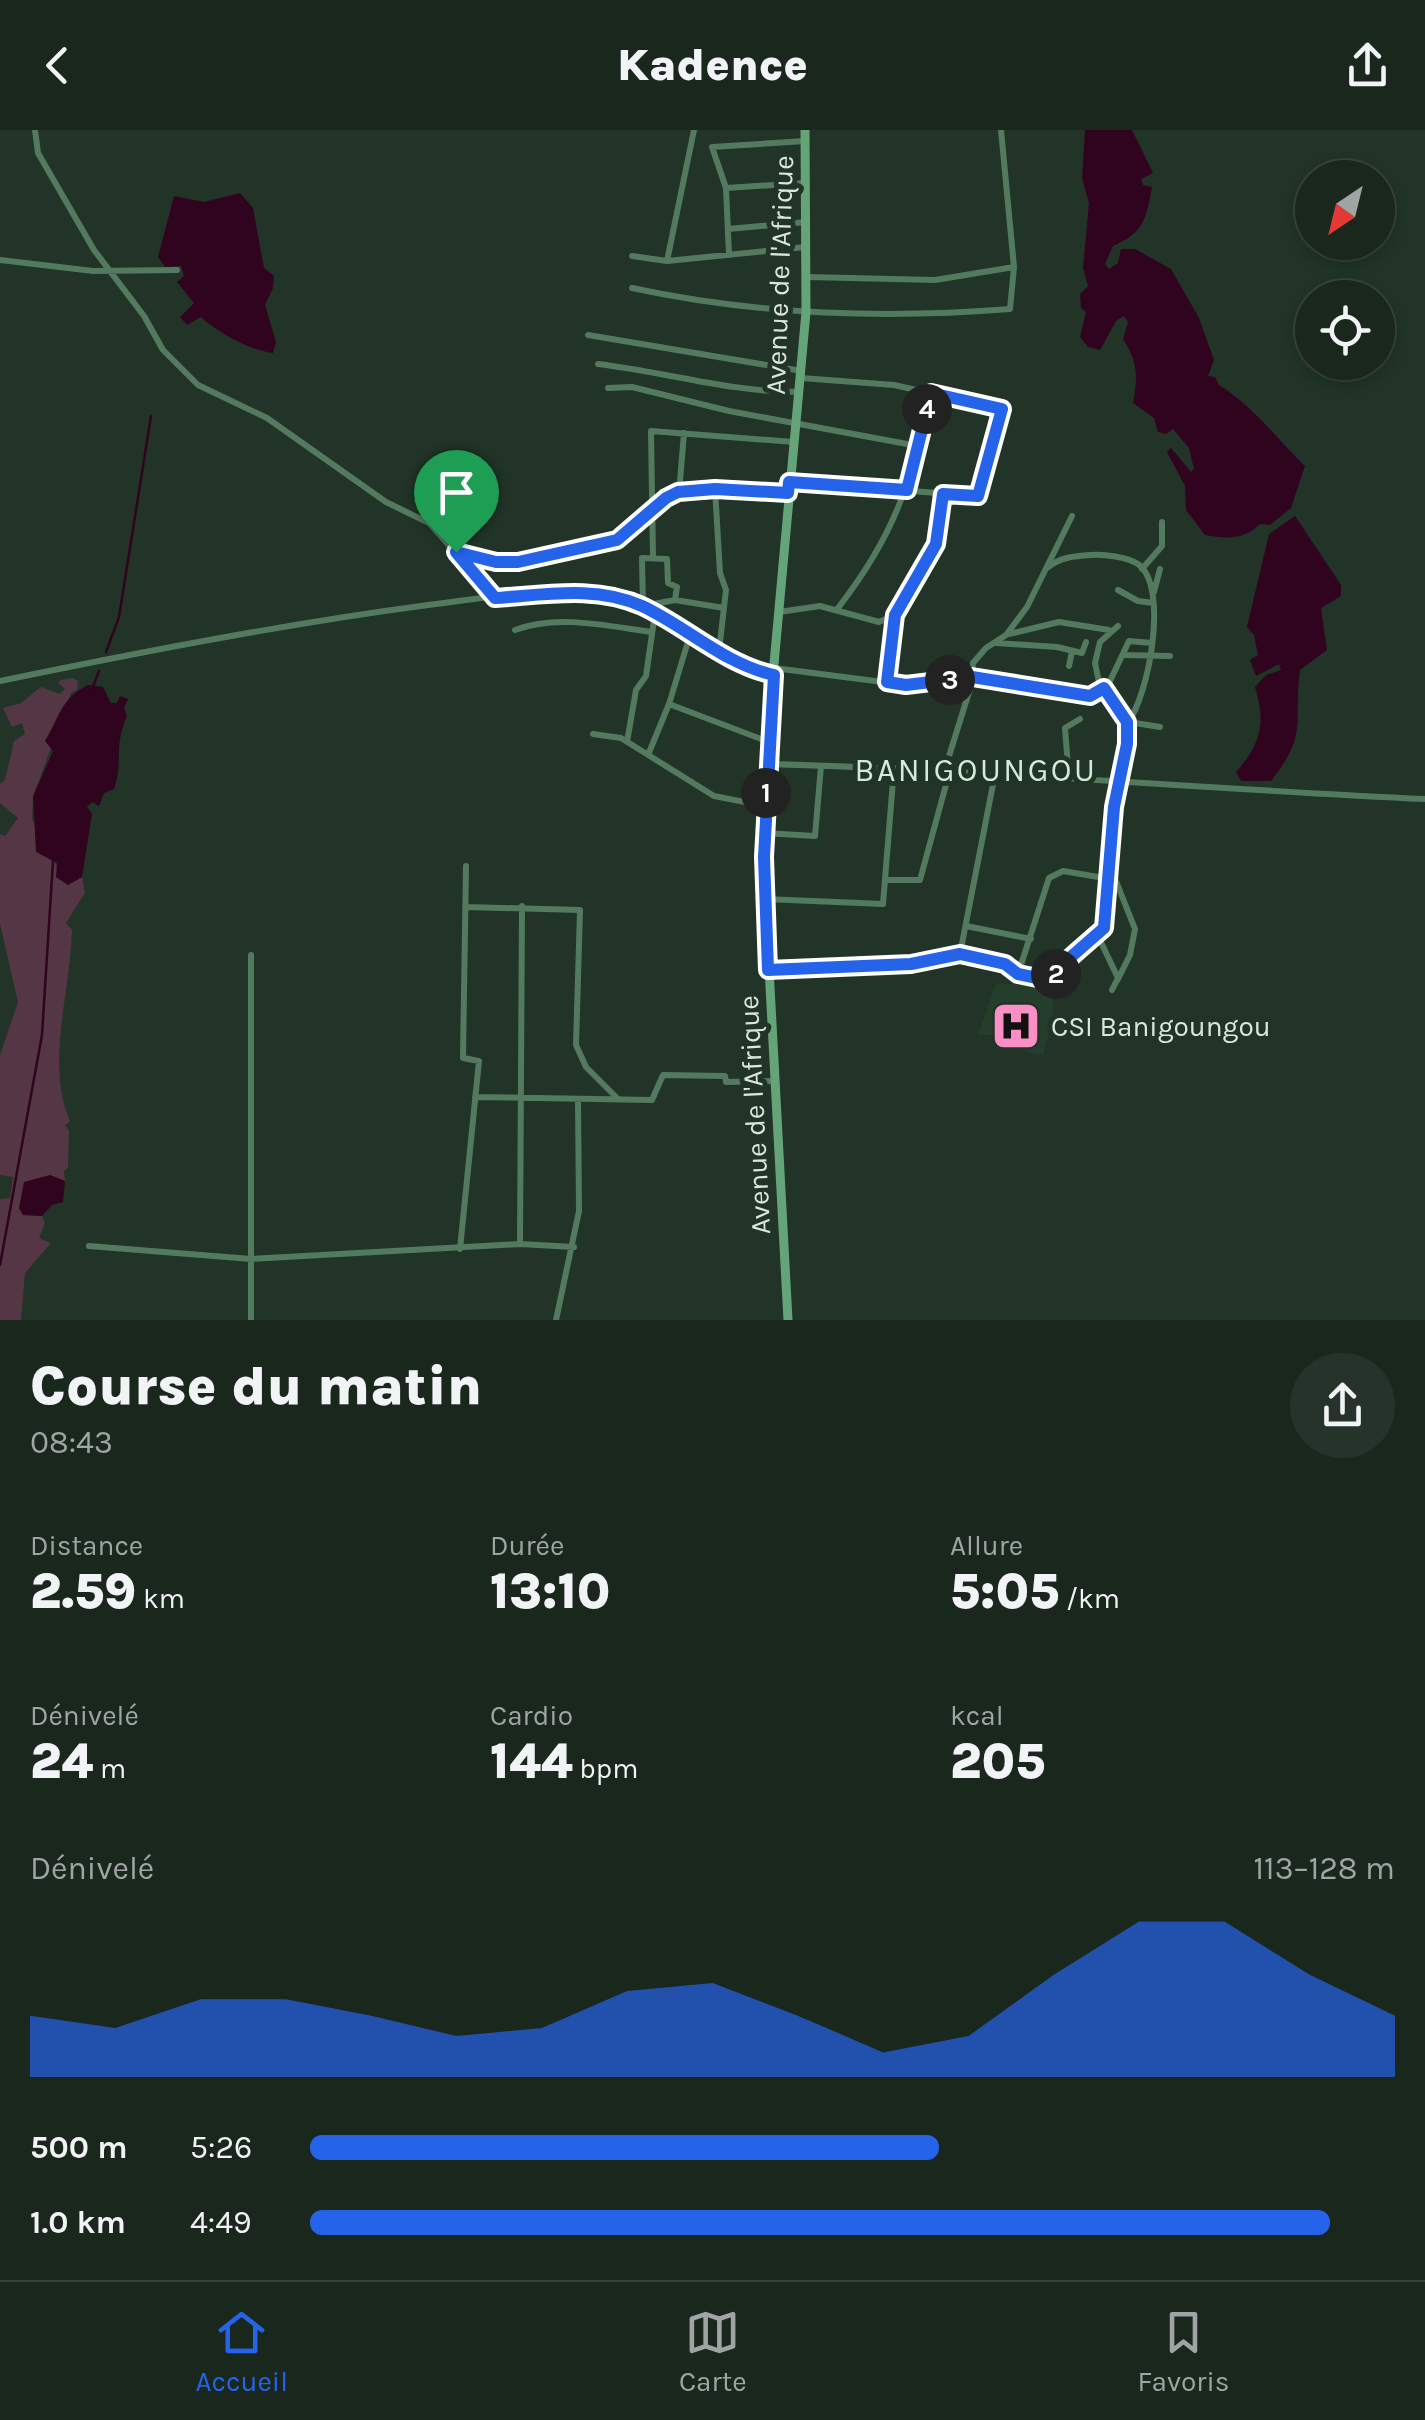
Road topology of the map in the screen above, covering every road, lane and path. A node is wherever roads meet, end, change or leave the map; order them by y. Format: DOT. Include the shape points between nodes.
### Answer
graph roads {
  1 [pos="35,130"];
  2 [pos="694,130"];
  3 [pos="1000,130"];
  4 [pos="805,136"];
  5 [pos="806,184"];
  6 [pos="726,188"];
  7 [pos="807,222"];
  8 [pos="728,229"];
  9 [pos="808,247"];
  10 [pos="729,255"];
  11 [pos="632,256"];
  12 [pos="0,260"];
  13 [pos="666,261"];
  14 [pos="1014,267"];
  15 [pos="108,270"];
  16 [pos="177,270"];
  17 [pos="807,278"];
  18 [pos="632,288"];
  19 [pos="806,312"];
  20 [pos="588,334"];
  21 [pos="598,364"];
  22 [pos="801,374"];
  23 [pos="608,388"];
  24 [pos="800,392"];
  25 [pos="931,393"];
  26 [pos="796,422"];
  27 [pos="684,433"];
  28 [pos="794,442"];
  29 [pos="918,446"];
  30 [pos="789,488"];
  31 [pos="715,489"];
  32 [pos="907,490"];
  33 [pos="678,492"];
  34 [pos="943,494"];
  35 [pos="652,509"];
  36 [pos="1072,516"];
  37 [pos="1162,522"];
  38 [pos="456,552"];
  39 [pos="653,558"];
  40 [pos="1142,569"];
  41 [pos="1160,569"];
  42 [pos="1043,572"];
  43 [pos="1118,590"];
  44 [pos="1153,593"];
  45 [pos="495,598"];
  46 [pos="675,600"];
  47 [pos="1153,603"];
  48 [pos="643,606"];
  49 [pos="724,608"];
  50 [pos="838,608"];
  51 [pos="778,612"];
  52 [pos="655,613"];
  53 [pos="895,615"];
  54 [pos="515,630"];
  55 [pos="652,632"];
  56 [pos="690,635"];
  57 [pos="1006,635"];
  58 [pos="1086,642"];
  59 [pos="995,643"];
  60 [pos="1152,643"];
  61 [pos="1072,651"];
  62 [pos="719,652"];
  63 [pos="1125,655"];
  64 [pos="1170,656"];
  65 [pos="1149,658"];
  66 [pos="1069,666"];
  67 [pos="774,671"];
  68 [pos="972,677"];
  69 [pos="0,681"];
  70 [pos="887,682"];
  71 [pos="1104,688"];
  72 [pos="669,704"];
  73 [pos="1080,719"];
  74 [pos="1128,722"];
  75 [pos="1160,727"];
  76 [pos="594,734"];
  77 [pos="627,742"];
  78 [pos="769,742"];
  79 [pos="648,755"];
  80 [pos="768,764"];
  81 [pos="821,766"];
  82 [pos="894,768"];
  83 [pos="948,770"];
  84 [pos="995,774"];
  85 [pos="1068,779"];
  86 [pos="1118,782"];
  87 [pos="1425,800"];
  88 [pos="765,806"];
  89 [pos="764,833"];
  90 [pos="466,866"];
  91 [pos="1111,875"];
  92 [pos="885,880"];
  93 [pos="764,899"];
  94 [pos="522,906"];
  95 [pos="466,907"];
  96 [pos="966,926"];
  97 [pos="1098,936"];
  98 [pos="1030,939"];
  99 [pos="960,954"];
  100 [pos="251,955"];
  101 [pos="768,970"];
  102 [pos="1018,974"];
  103 [pos="1118,981"];
  104 [pos="1112,990"];
  105 [pos="775,1081"];
  106 [pos="475,1097"];
  107 [pos="520,1098"];
  108 [pos="578,1099"];
  109 [pos="620,1100"];
  110 [pos="520,1244"];
  111 [pos="88,1246"];
  112 [pos="574,1247"];
  113 [pos="460,1249"];
  114 [pos="251,1259"];
  115 [pos="251,1320"];
  116 [pos="556,1320"];
  117 [pos="788,1320"];
  1 -- 15 [label="street" via="38,153"];
  2 -- 13 [label="street"];
  3 -- 14 [label="street"];
  4 -- 5 [label="main road, Avenue de l'Afrique"];
  4 -- 6 [label="street" via="712,147"];
  5 -- 6 [label="street"];
  5 -- 7 [label="main road, Avenue de l'Afrique"];
  6 -- 8 [label="street"];
  7 -- 8 [label="street"];
  7 -- 9 [label="main road, Avenue de l'Afrique"];
  8 -- 10 [label="street"];
  9 -- 10 [label="street"];
  9 -- 17 [label="main road, Avenue de l'Afrique"];
  10 -- 13 [label="street"];
  11 -- 13 [label="street"];
  12 -- 15 [label="street"];
  14 -- 17 [label="street" via="935,280"];
  14 -- 19 [label="street" via="1010,309 911,317"];
  15 -- 16 [label="street"];
  15 -- 38 [label="street" via="163,350 198,385 281,426 386,502 430,524"];
  17 -- 19 [label="main road, Avenue de l'Afrique"];
  18 -- 19 [label="street"];
  19 -- 22 [label="main road, Avenue de l'Afrique"];
  20 -- 22 [label="street"];
  21 -- 24 [label="street" via="754,392"];
  22 -- 24 [label="main road, Avenue de l'Afrique"];
  22 -- 25 [label="street"];
  23 -- 26 [label="street" via="632,387"];
  24 -- 26 [label="main road, Avenue de l'Afrique"];
  25 -- 29 [label="street"];
  25 -- 34 [label="street" via="1002,409 978,496"];
  26 -- 28 [label="main road, Avenue de l'Afrique"];
  26 -- 29 [label="street"];
  27 -- 28 [label="street"];
  27 -- 33 [label="street"];
  27 -- 35 [label="street" via="651,431"];
  28 -- 30 [label="main road, Avenue de l'Afrique"];
  29 -- 32 [label="street"];
  30 -- 31 [label="street"];
  30 -- 32 [label="street"];
  30 -- 51 [label="main road, Avenue de l'Afrique"];
  31 -- 33 [label="street"];
  31 -- 49 [label="street"];
  32 -- 34 [label="street"];
  32 -- 50 [label="street" via="877,556"];
  33 -- 35 [label="street"];
  34 -- 53 [label="street" via="936,544"];
  35 -- 38 [label="street" via="617,540 518,562"];
  35 -- 39 [label="street"];
  36 -- 42 [label="street"];
  37 -- 40 [label="street" via="1162,546"];
  38 -- 45 [label="street"];
  39 -- 46 [label="street" via="666,559"];
  39 -- 48 [label="street" via="640,561"];
  40 -- 42 [label="street" via="1102,554 1062,559"];
  40 -- 44 [label="street"];
  41 -- 44 [label="street"];
  42 -- 57 [label="street"];
  43 -- 47 [label="street" via="1136,605"];
  44 -- 47 [label="street"];
  45 -- 48 [label="street" via="593,592"];
  45 -- 69 [label="street" via="370,613"];
  46 -- 48 [label="street"];
  46 -- 49 [label="street"];
  47 -- 60 [label="street"];
  48 -- 52 [label="street"];
  49 -- 62 [label="street"];
  50 -- 51 [label="street"];
  50 -- 53 [label="street" via="879,622"];
  51 -- 67 [label="main road, Avenue de l'Afrique"];
  52 -- 55 [label="street"];
  52 -- 56 [label="street"];
  53 -- 70 [label="street"];
  54 -- 55 [label="street" via="536,622"];
  55 -- 77 [label="street"];
  56 -- 62 [label="street"];
  56 -- 72 [label="street"];
  57 -- 59 [label="street"];
  57 -- 71 [label="street" via="1059,622 1114,628 1096,654"];
  58 -- 61 [label="street" via="1082,654"];
  59 -- 61 [label="street"];
  59 -- 68 [label="street" via="972,664"];
  60 -- 63 [label="street" via="1129,641"];
  60 -- 65 [label="street"];
  61 -- 66 [label="street"];
  62 -- 67 [label="street" via="752,670"];
  63 -- 65 [label="street"];
  63 -- 71 [label="street"];
  64 -- 65 [label="street"];
  65 -- 74 [label="street" via="1142,696"];
  67 -- 70 [label="street"];
  67 -- 78 [label="main road, Avenue de l'Afrique"];
  68 -- 70 [label="street"];
  68 -- 71 [label="street" via="1090,696"];
  68 -- 83 [label="street"];
  71 -- 74 [label="street"];
  72 -- 78 [label="street"];
  72 -- 79 [label="street"];
  73 -- 85 [label="street" via="1065,732"];
  74 -- 75 [label="street"];
  74 -- 86 [label="street"];
  76 -- 77 [label="street"];
  77 -- 79 [label="street"];
  78 -- 80 [label="main road, Avenue de l'Afrique"];
  79 -- 88 [label="street" via="714,796"];
  80 -- 81 [label="street"];
  80 -- 88 [label="main road, Avenue de l'Afrique"];
  81 -- 82 [label="street"];
  81 -- 89 [label="street" via="815,836"];
  82 -- 83 [label="street"];
  82 -- 92 [label="street"];
  83 -- 84 [label="street"];
  83 -- 92 [label="street" via="919,881"];
  84 -- 85 [label="street"];
  84 -- 96 [label="street"];
  85 -- 86 [label="street"];
  86 -- 87 [label="street"];
  86 -- 91 [label="street"];
  88 -- 89 [label="main road, Avenue de l'Afrique"];
  89 -- 93 [label="main road, Avenue de l'Afrique"];
  90 -- 95 [label="street"];
  91 -- 97 [label="street"];
  91 -- 98 [label="street" via="1063,870 1049,878"];
  91 -- 103 [label="street" via="1136,929"];
  92 -- 93 [label="street" via="883,904"];
  93 -- 101 [label="main road, Avenue de l'Afrique"];
  94 -- 95 [label="street"];
  94 -- 107 [label="street"];
  94 -- 109 [label="street" via="580,910 576,1045 604,1089"];
  95 -- 106 [label="street" via="463,1058 479,1061"];
  96 -- 98 [label="street"];
  96 -- 99 [label="street"];
  97 -- 102 [label="street" via="1052,981"];
  97 -- 103 [label="street"];
  98 -- 102 [label="street"];
  99 -- 101 [label="street" via="911,964"];
  99 -- 102 [label="street" via="1005,964"];
  100 -- 114 [label="street"];
  101 -- 105 [label="main road, Avenue de l'Afrique"];
  103 -- 104 [label="street"];
  105 -- 109 [label="street" via="664,1076 652,1100"];
  105 -- 117 [label="main road, Avenue de l'Afrique"];
  106 -- 107 [label="street"];
  106 -- 113 [label="street"];
  107 -- 108 [label="street"];
  107 -- 110 [label="street"];
  108 -- 109 [label="street"];
  108 -- 112 [label="street"];
  110 -- 112 [label="street"];
  110 -- 113 [label="street"];
  111 -- 114 [label="street"];
  112 -- 116 [label="street"];
  113 -- 114 [label="street"];
  114 -- 115 [label="street"];
}
